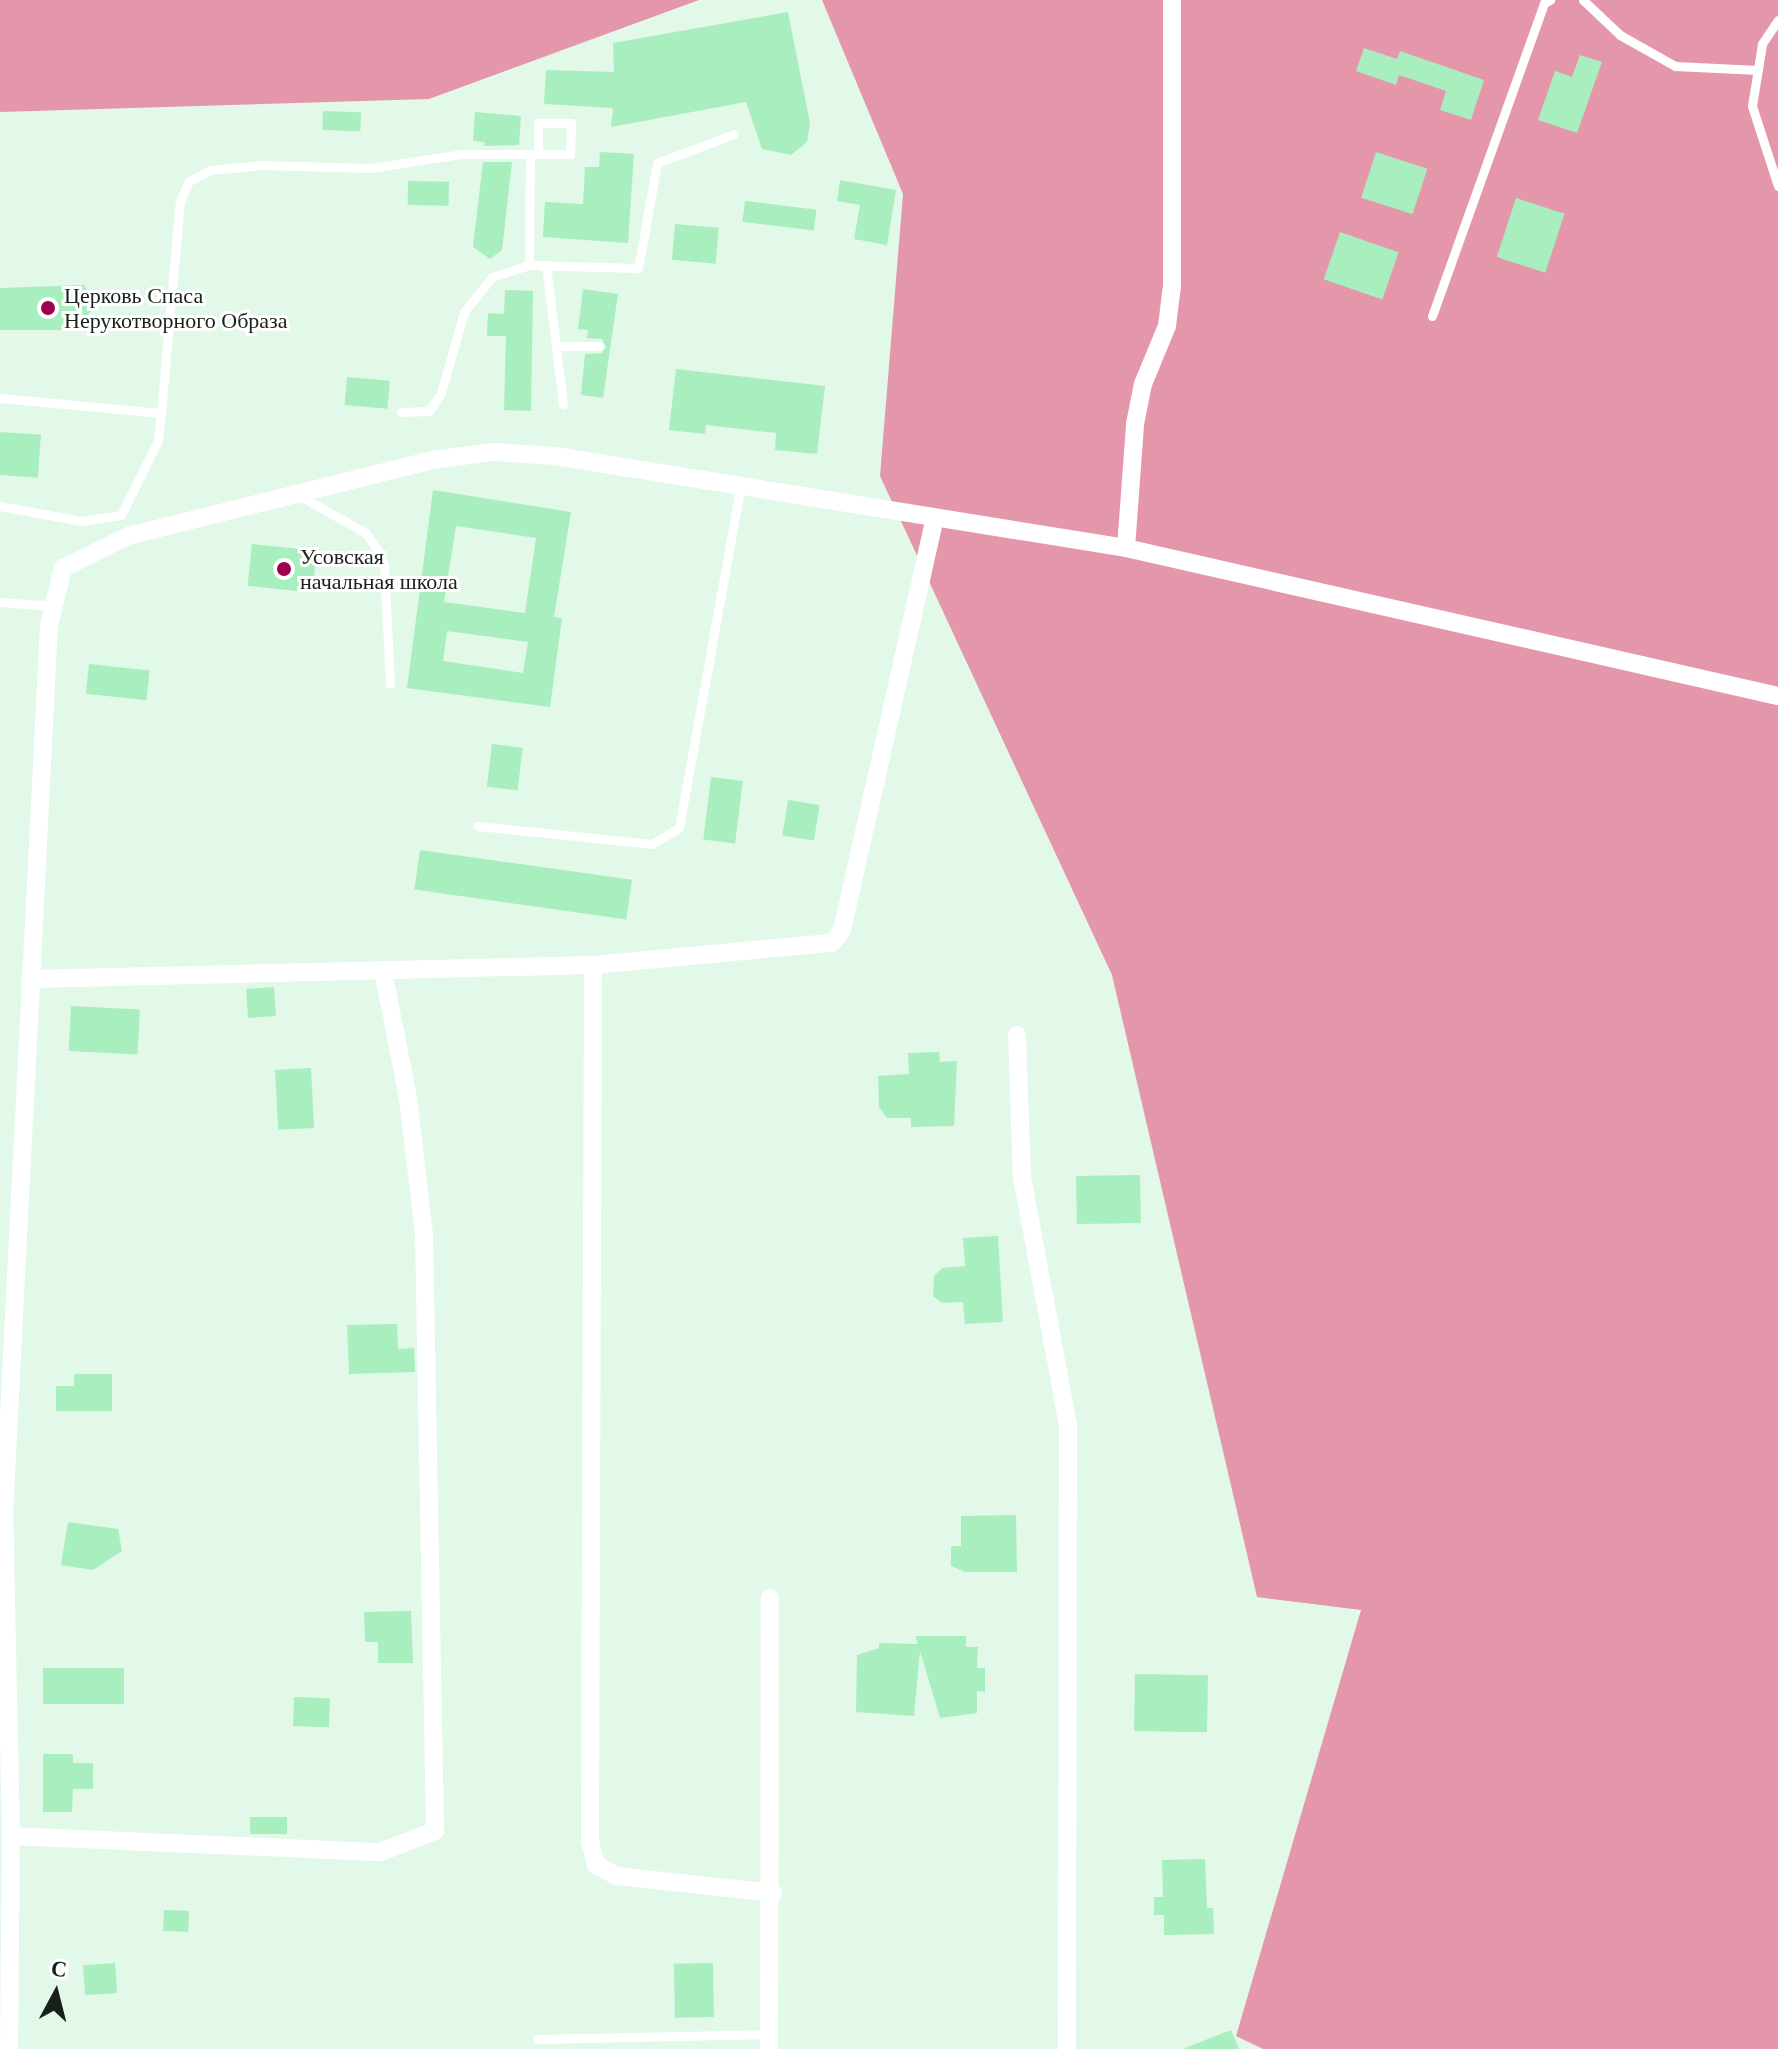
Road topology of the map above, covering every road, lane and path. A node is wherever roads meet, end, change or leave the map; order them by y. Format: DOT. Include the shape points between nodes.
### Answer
graph roads {
  1 [pos="1172,0"];
  2 [pos="1550,0"];
  3 [pos="1583,0"];
  4 [pos="1778,20"];
  5 [pos="1758,70"];
  6 [pos="734,134"];
  7 [pos="534,154"];
  8 [pos="1778,186"];
  9 [pos="529,265"];
  10 [pos="546,265"];
  11 [pos="1432,316"];
  12 [pos="558,346"];
  13 [pos="599,346"];
  14 [pos="0,398"];
  15 [pos="563,404"];
  16 [pos="401,412"];
  17 [pos="161,413"];
  18 [pos="741,485"];
  19 [pos="300,496"];
  20 [pos="0,506"];
  21 [pos="935,518"];
  22 [pos="1126,548"];
  23 [pos="0,602"];
  24 [pos="54,606"];
  25 [pos="390,684"];
  26 [pos="1778,696"];
  27 [pos="478,826"];
  28 [pos="593,965"];
  29 [pos="383,971"];
  30 [pos="30,979"];
  31 [pos="1017,1035"];
  32 [pos="2,1514"];
  33 [pos="770,1598"];
  34 [pos="11,1836"];
  35 [pos="773,1893"];
  36 [pos="537,2039"];
  37 [pos="770,2042"];
  38 [pos="9,2049"];
  39 [pos="1067,2049"];
  1 -- 22 [label="street" via="1172,287 1167,326 1143,384 1135,424"];
  2 -- 11 [label="lane" via="1544,3"];
  3 -- 5 [label="lane" via="1620,35 1675,66"];
  4 -- 5 [label="lane" via="1762,44"];
  5 -- 8 [label="lane" via="1752,106"];
  6 -- 10 [label="lane" via="657,163 638,268"];
  7 -- 7 [label="lane" via="538,123 571,123 570,154"];
  7 -- 9 [label="lane"];
  7 -- 17 [label="lane" via="461,154 370,168 262,165 211,170 189,181 180,201"];
  9 -- 10 [label="lane"];
  9 -- 16 [label="lane" via="492,277 464,312 441,393 429,411"];
  10 -- 12 [label="lane"];
  12 -- 13 [label="lane"];
  12 -- 15 [label="lane"];
  14 -- 17 [label="lane"];
  17 -- 20 [label="lane" via="158,440 121,515 81,521"];
  18 -- 19 [label="street" via="494,452 432,460"];
  18 -- 21 [label="street"];
  18 -- 27 [label="lane" via="679,828 652,844"];
  19 -- 24 [label="street" via="128,536 63,568"];
  19 -- 25 [label="lane" via="366,533 378,551 384,565"];
  21 -- 22 [label="street"];
  21 -- 28 [label="street" via="842,930 832,943 818,946"];
  22 -- 26 [label="street"];
  23 -- 24 [label="lane"];
  24 -- 30 [label="street"];
  28 -- 29 [label="street"];
  28 -- 35 [label="street" via="590,1841 596,1865 617,1876"];
  29 -- 30 [label="street"];
  29 -- 34 [label="street" via="408,1098 424,1234 435,1831 381,1852"];
  30 -- 32 [label="street"];
  31 -- 39 [label="street" via="1022,1177 1068,1424"];
  32 -- 34 [label="street"];
  33 -- 35 [label="street"];
  34 -- 38 [label="street"];
  35 -- 37 [label="street"];
  36 -- 37 [label="lane"];
}
